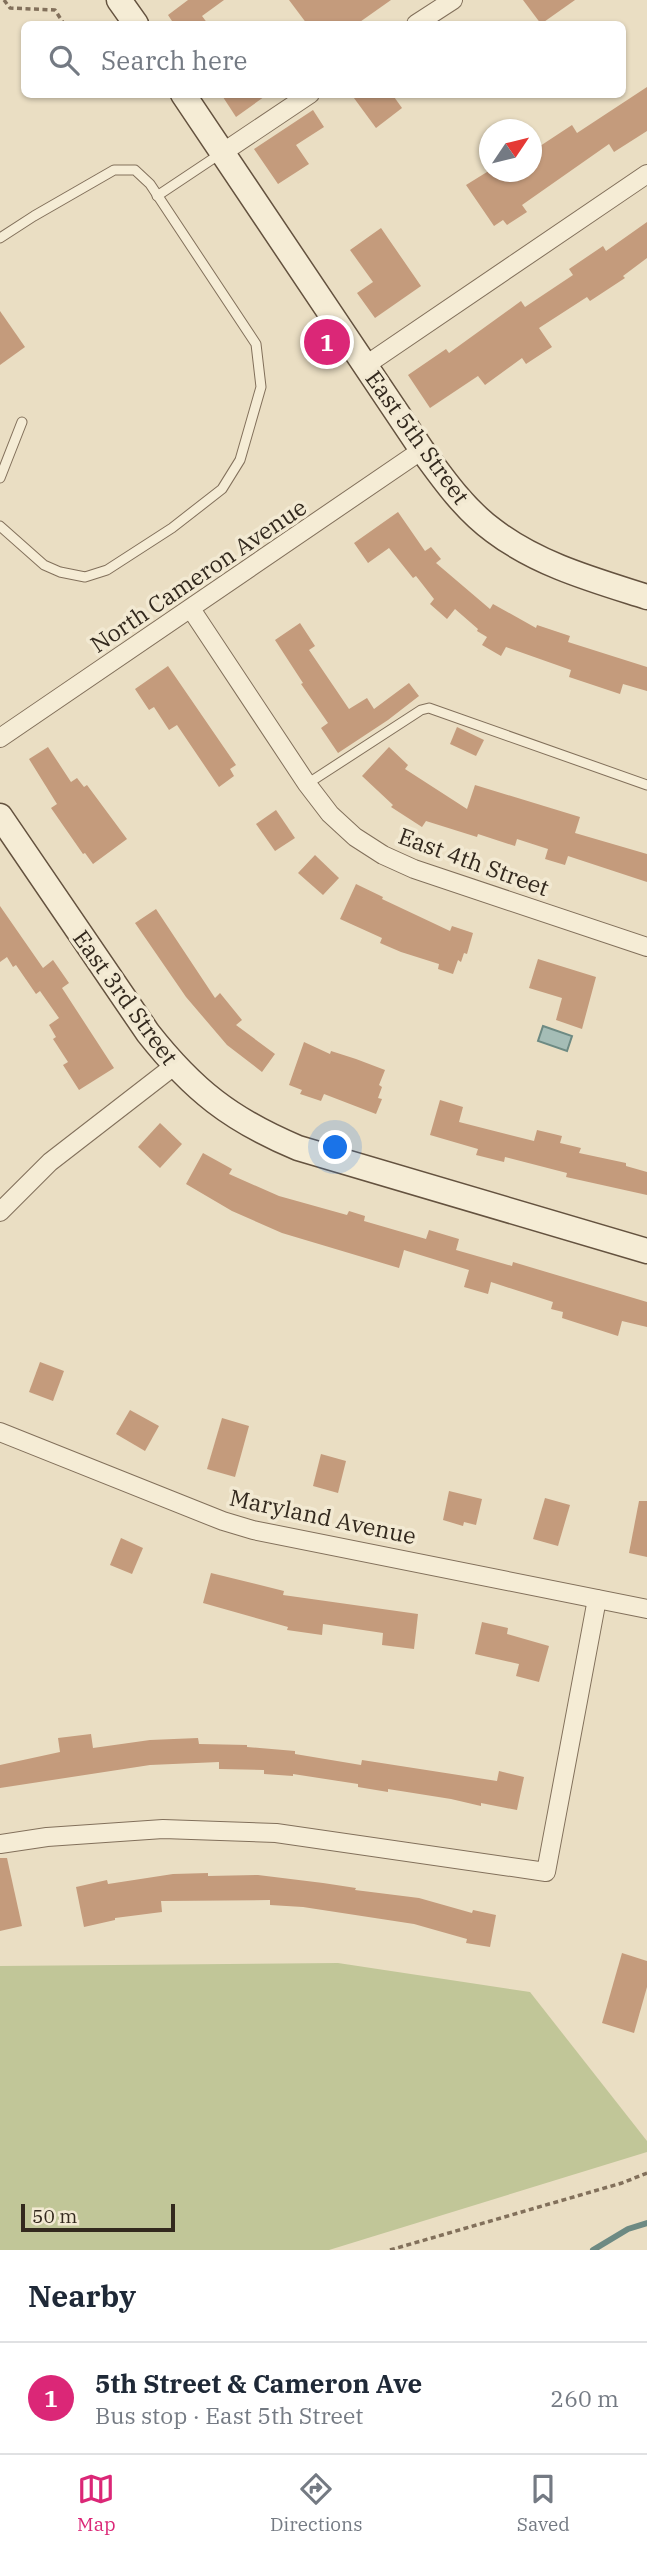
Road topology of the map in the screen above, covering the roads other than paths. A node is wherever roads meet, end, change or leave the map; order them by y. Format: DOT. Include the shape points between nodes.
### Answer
graph roads {
  1 [pos="119,0"];
  2 [pos="453,0"];
  3 [pos="134,21"];
  4 [pos="421,21"];
  5 [pos="186,98"];
  6 [pos="304,98"];
  7 [pos="222,153"];
  8 [pos="647,174"];
  9 [pos="157,196"];
  10 [pos="0,238"];
  11 [pos="366,365"];
  12 [pos="22,422"];
  13 [pos="422,450"];
  14 [pos="0,478"];
  15 [pos="0,526"];
  16 [pos="647,597"];
  17 [pos="191,610"];
  18 [pos="0,738"];
  19 [pos="307,784"];
  20 [pos="647,785"];
  21 [pos="0,816"];
  22 [pos="647,947"];
  23 [pos="174,1066"];
  24 [pos="0,1212"];
  25 [pos="647,1251"];
  26 [pos="0,1432"];
  27 [pos="597,1598"];
  28 [pos="647,1609"];
  29 [pos="0,1844"];
  1 -- 3 [label="street"];
  2 -- 4 [label="street"];
  5 -- 7 [label="street, East 5th Street"];
  6 -- 7 [label="street"];
  7 -- 9 [label="lane"];
  7 -- 11 [label="street, East 5th Street"];
  8 -- 11 [label="street"];
  9 -- 10 [label="lane" via="135,170 114,170"];
  9 -- 15 [label="lane" via="256,344 261,387 240,460 222,489 172,528 107,570 85,577 44,565"];
  11 -- 13 [label="street, East 5th Street"];
  12 -- 14 [label="lane"];
  13 -- 16 [label="street, East 5th Street" via="492,530 579,575"];
  13 -- 17 [label="street, North Cameron Avenue"];
  17 -- 18 [label="street, North Cameron Avenue"];
  17 -- 19 [label="street, East 4th Street"];
  19 -- 20 [label="lane" via="429,708"];
  19 -- 22 [label="street, East 4th Street" via="338,822 383,855 461,886"];
  21 -- 23 [label="street, East 3rd Street"];
  23 -- 24 [label="street" via="50,1162"];
  23 -- 25 [label="street, East 3rd Street" via="230,1114 299,1148"];
  26 -- 27 [label="street, Maryland Avenue" via="233,1524"];
  27 -- 28 [label="street, Maryland Avenue"];
  27 -- 29 [label="street" via="546,1872 276,1833 163,1829"];
}
